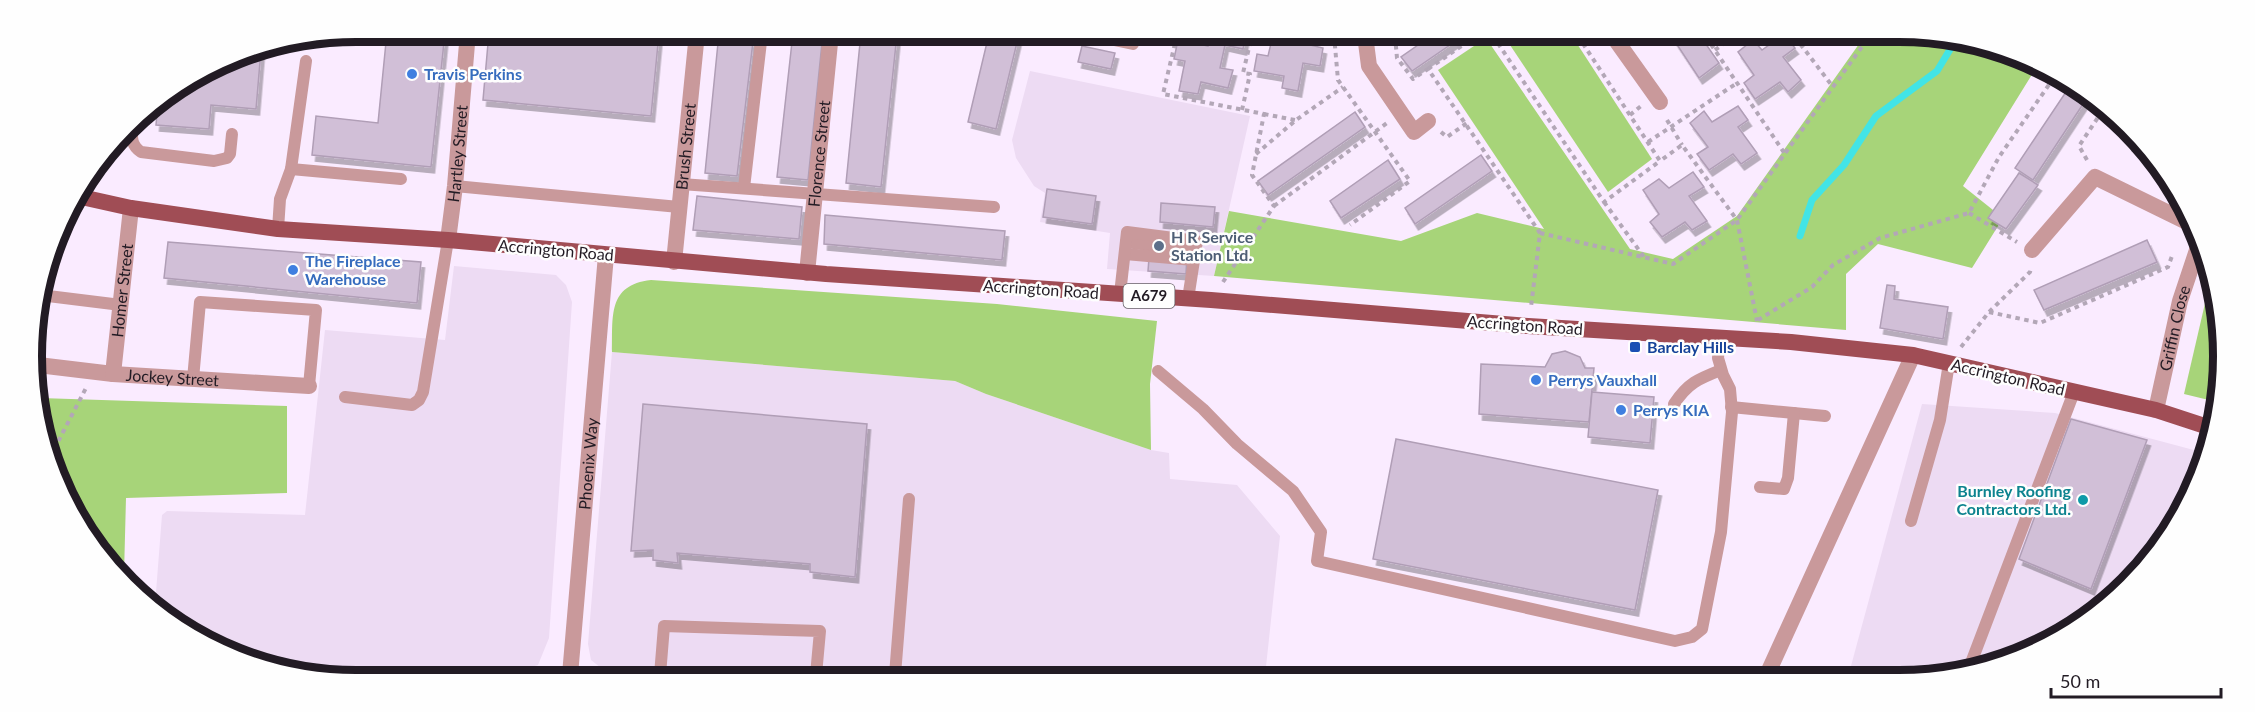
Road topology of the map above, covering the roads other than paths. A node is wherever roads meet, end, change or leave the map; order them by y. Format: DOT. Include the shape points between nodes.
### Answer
graph roads {
  1 [pos="467,42"];
  2 [pos="696,42"];
  3 [pos="761,42"];
  4 [pos="830,42"];
  5 [pos="1366,42"];
  6 [pos="1617,42"];
  7 [pos="306,61"];
  8 [pos="1660,102"];
  9 [pos="1428,121"];
  10 [pos="232,134"];
  11 [pos="131,137"];
  12 [pos="291,168"];
  13 [pos="401,179"];
  14 [pos="681,184"];
  15 [pos="455,186"];
  16 [pos="744,188"];
  17 [pos="814,194"];
  18 [pos="85,198"];
  19 [pos="679,207"];
  20 [pos="994,207"];
  21 [pos="131,208"];
  22 [pos="2182,220"];
  23 [pos="278,229"];
  24 [pos="448,240"];
  25 [pos="1125,248"];
  26 [pos="2032,250"];
  27 [pos="606,255"];
  28 [pos="2196,255"];
  29 [pos="1195,256"];
  30 [pos="674,262"];
  31 [pos="807,273"];
  32 [pos="1120,294"];
  33 [pos="48,296"];
  34 [pos="1188,298"];
  35 [pos="121,305"];
  36 [pos="1720,338"];
  37 [pos="1913,355"];
  38 [pos="1949,363"];
  39 [pos="42,366"];
  40 [pos="1721,370"];
  41 [pos="1158,371"];
  42 [pos="113,374"];
  43 [pos="193,379"];
  44 [pos="309,386"];
  45 [pos="2074,392"];
  46 [pos="345,397"];
  47 [pos="1674,404"];
  48 [pos="1731,408"];
  49 [pos="2156,410"];
  50 [pos="1794,413"];
  51 [pos="1826,416"];
  52 [pos="2205,426"];
  53 [pos="1760,487"];
  54 [pos="909,499"];
  55 [pos="1911,521"];
  56 [pos="1972,661"];
  57 [pos="570,670"];
  58 [pos="660,670"];
  59 [pos="816,670"];
  60 [pos="895,670"];
  61 [pos="1769,670"];
  1 -- 15 [label="street, Hartley Street"];
  2 -- 14 [label="street, Brush Street"];
  3 -- 16 [label="lane"];
  4 -- 17 [label="street, Florence Street"];
  5 -- 9 [label="street" via="1369,66 1414,132"];
  6 -- 8 [label="street"];
  7 -- 12 [label="lane"];
  10 -- 11 [label="lane" via="230,154 214,161 141,152 133,147"];
  12 -- 13 [label="lane"];
  12 -- 23 [label="lane" via="280,199"];
  14 -- 16 [label="lane"];
  14 -- 19 [label="street, Brush Street"];
  15 -- 19 [label="lane"];
  15 -- 24 [label="street, Hartley Street"];
  16 -- 17 [label="lane"];
  17 -- 20 [label="lane"];
  17 -- 31 [label="street, Florence Street"];
  18 -- 21 [label="main road, Accrington Road / A679"];
  19 -- 30 [label="street, Brush Street"];
  21 -- 23 [label="main road, Accrington Road / A679"];
  21 -- 35 [label="street, Homer Street"];
  22 -- 26 [label="street" via="2095,177"];
  23 -- 24 [label="main road, Accrington Road / A679"];
  24 -- 27 [label="main road, Accrington Road / A679"];
  24 -- 46 [label="lane" via="419,400 412,405"];
  25 -- 29 [label="lane"];
  25 -- 29 [label="lane" via="1127,232 1197,241"];
  25 -- 32 [label="lane"];
  27 -- 30 [label="main road, Accrington Road / A679"];
  27 -- 57 [label="street, Phoenix Way"];
  28 -- 49 [label="street, Griffin Close" via="2180,301"];
  29 -- 34 [label="lane"];
  30 -- 31 [label="main road, Accrington Road / A679"];
  31 -- 32 [label="main road, Accrington Road / A679"];
  32 -- 34 [label="main road, Accrington Road / A679"];
  33 -- 35 [label="lane"];
  34 -- 36 [label="main road, Accrington Road / A679"];
  35 -- 42 [label="street, Homer Street"];
  36 -- 37 [label="main road, Accrington Road / A679"];
  36 -- 40 [label="lane"];
  37 -- 38 [label="main road, Accrington Road / A679"];
  37 -- 61 [label="street"];
  38 -- 45 [label="main road, Accrington Road / A679"];
  38 -- 55 [label="lane" via="1940,420"];
  39 -- 42 [label="street, Jockey Street"];
  40 -- 47 [label="lane" via="1698,379"];
  40 -- 48 [label="lane" via="1730,389"];
  41 -- 48 [label="lane" via="1293,491 1322,532 1317,561 1676,641 1692,637 1702,629 1705,618 1721,532"];
  42 -- 43 [label="street, Jockey Street"];
  43 -- 44 [label="street, Jockey Street"];
  43 -- 44 [label="lane" via="200,302 316,310"];
  45 -- 49 [label="main road, Accrington Road / A679"];
  45 -- 56 [label="lane"];
  48 -- 50 [label="lane"];
  49 -- 52 [label="main road, Accrington Road / A679"];
  50 -- 51 [label="lane"];
  50 -- 53 [label="lane" via="1784,489"];
  54 -- 60 [label="lane"];
  58 -- 59 [label="lane" via="664,626 820,631"];
}
